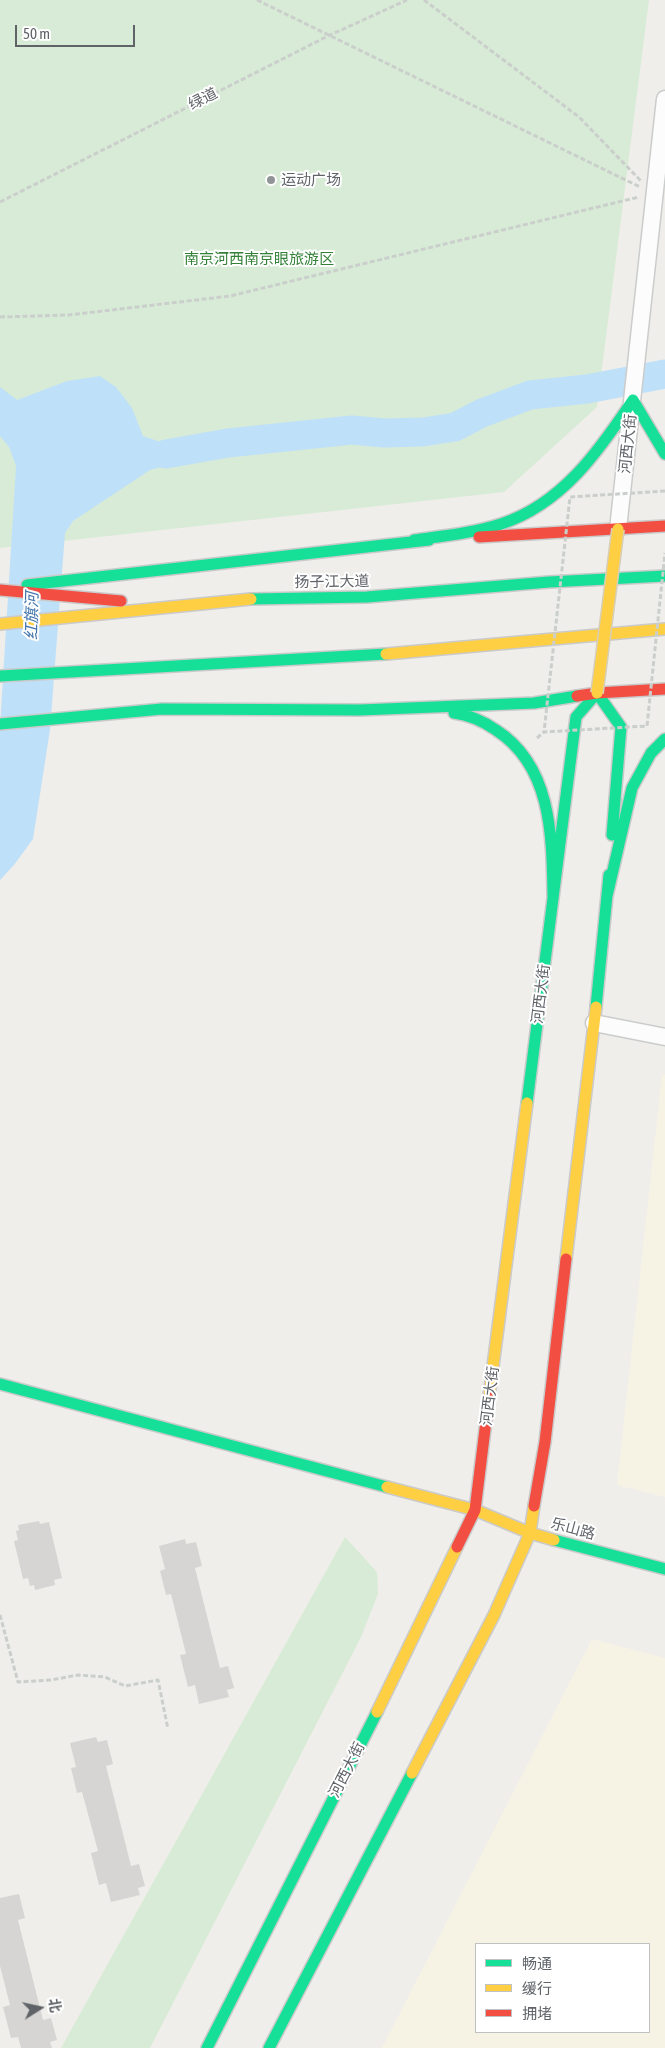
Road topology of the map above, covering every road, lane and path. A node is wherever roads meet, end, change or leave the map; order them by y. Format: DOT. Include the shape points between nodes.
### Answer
graph roads {
  1 [pos="257,0"];
  2 [pos="407,0"];
  3 [pos="424,0"];
  4 [pos="328,36"];
  5 [pos="665,99"];
  6 [pos="659,192"];
  7 [pos="0,202"];
  8 [pos="0,317"];
  9 [pos="633,399"];
  10 [pos="665,454"];
  11 [pos="665,526"];
  12 [pos="618,529"];
  13 [pos="414,540"];
  14 [pos="665,576"];
  15 [pos="0,589"];
  16 [pos="179,606"];
  17 [pos="0,624"];
  18 [pos="665,629"];
  19 [pos="0,676"];
  20 [pos="665,689"];
  21 [pos="597,693"];
  22 [pos="411,708"];
  23 [pos="0,724"];
  24 [pos="665,739"];
  25 [pos="553,896"];
  26 [pos="607,896"];
  27 [pos="594,1023"];
  28 [pos="665,1037"];
  29 [pos="0,1384"];
  30 [pos="476,1510"];
  31 [pos="530,1533"];
  32 [pos="665,1569"];
  33 [pos="0,1615"];
  34 [pos="168,1729"];
  35 [pos="207,2048"];
  36 [pos="269,2048"];
  1 -- 4 [label="path"];
  2 -- 4 [label="path, 绿道"];
  3 -- 6 [label="path" via="579,117"];
  4 -- 6 [label="path"];
  4 -- 7 [label="path, 绿道"];
  5 -- 6 [label="street, 河西大街"];
  6 -- 8 [label="path" via="230,296 69,314"];
  6 -- 9 [label="street, 河西大街"];
  9 -- 10 [label="main road"];
  9 -- 12 [label="street, 河西大街"];
  9 -- 13 [label="main road" via="600,450 543,504 511,520"];
  11 -- 12 [label="main road"];
  12 -- 13 [label="main road"];
  12 -- 21 [label="main road, 河西大街, bridge"];
  13 -- 15 [label="main road"];
  14 -- 16 [label="main road, 扬子江大道" via="367,596 251,599"];
  15 -- 16 [label="main road"];
  16 -- 17 [label="main road, 扬子江大道"];
  18 -- 19 [label="main road" via="401,653"];
  20 -- 21 [label="main road"];
  21 -- 22 [label="main road" via="534,703"];
  21 -- 25 [label="main road, 河西大街" via="576,716"];
  21 -- 26 [label="main road" via="621,727"];
  22 -- 23 [label="main road" via="162,709"];
  22 -- 25 [label="main road" via="468,714 502,731 517,744 532,766 542,790 552,848"];
  24 -- 26 [label="main road" via="651,753 632,788"];
  25 -- 30 [label="main road, 河西大街"];
  26 -- 27 [label="main road"];
  27 -- 28 [label="street"];
  27 -- 31 [label="main road" via="545,1442"];
  29 -- 30 [label="main road, 乐山路"];
  30 -- 31 [label="main road, 乐山路"];
  30 -- 35 [label="main road, 河西大街"];
  31 -- 32 [label="main road, 乐山路"];
  31 -- 36 [label="main road" via="494,1614"];
  33 -- 34 [label="path" via="18,1682 78,1675 105,1677 125,1686 158,1680"];
}
